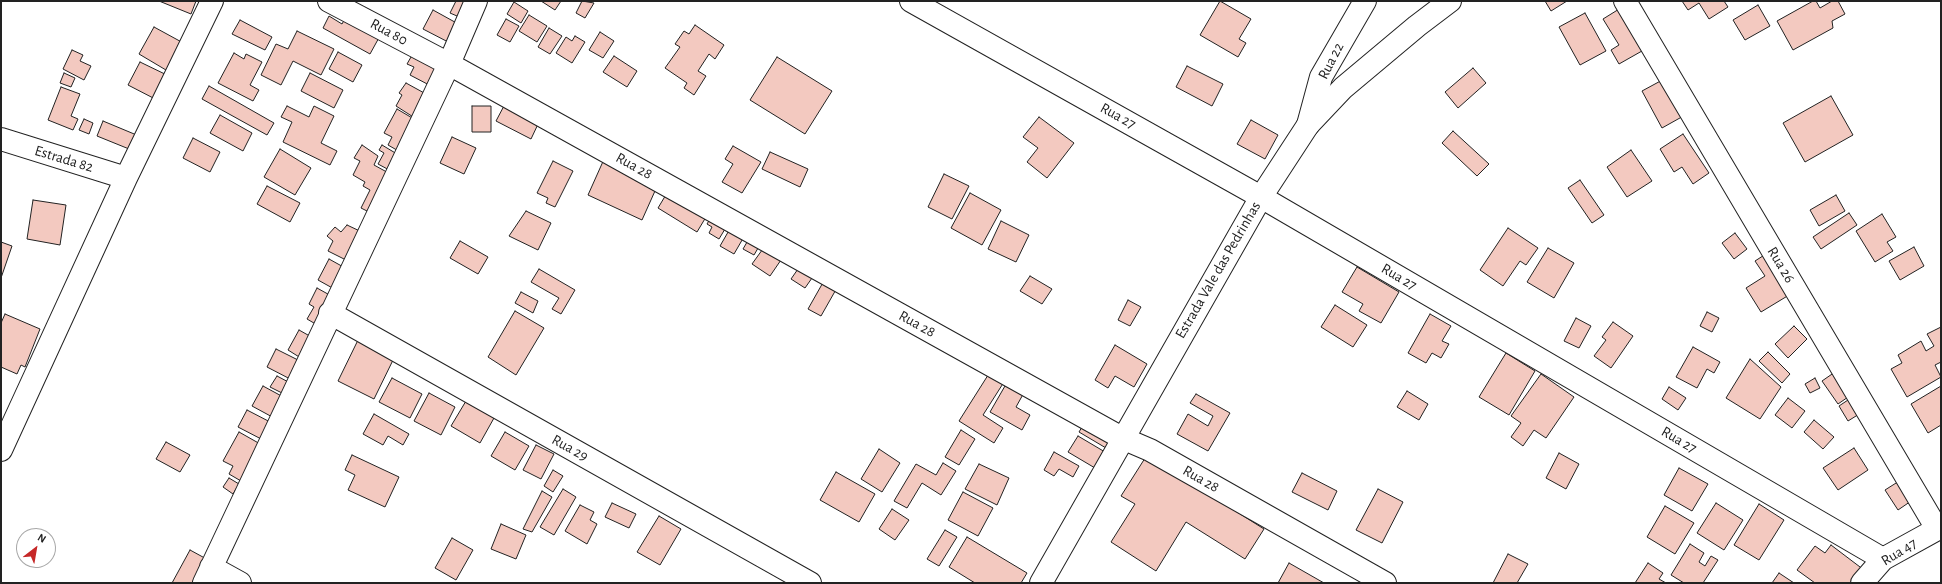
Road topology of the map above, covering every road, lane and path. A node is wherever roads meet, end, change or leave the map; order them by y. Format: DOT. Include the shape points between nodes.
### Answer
graph roads {
  1 [pos="212,1"];
  2 [pos="329,1"];
  3 [pos="476,1"];
  4 [pos="911,1"];
  5 [pos="1365,1"];
  6 [pos="1450,1"];
  7 [pos="1625,1"];
  8 [pos="449,64"];
  9 [pos="1308,125"];
  10 [pos="1,140"];
  11 [pos="126,178"];
  12 [pos="1260,196"];
  13 [pos="330,313"];
  14 [pos="1122,438"];
  15 [pos="3,440"];
  16 [pos="1939,528"];
  17 [pos="1883,560"];
  18 [pos="208,575"];
  19 [pos="240,583"];
  20 [pos="810,583"];
  21 [pos="1041,583"];
  22 [pos="1385,583"];
  23 [pos="1862,583"];
  1 -- 11 [label="street"];
  2 -- 8 [label="street, Rua 80"];
  3 -- 8 [label="street"];
  4 -- 12 [label="street, Rua 27"];
  5 -- 9 [label="street, Rua 22" via="1321,78"];
  6 -- 9 [label="street, Estrada Vale das Pedrinhas" via="1343,88"];
  7 -- 16 [label="street, Rua 26"];
  8 -- 13 [label="street"];
  8 -- 14 [label="street, Rua 28"];
  9 -- 12 [label="street, Estrada Vale das Pedrinhas"];
  10 -- 11 [label="street, Estrada 82"];
  11 -- 15 [label="street"];
  12 -- 14 [label="street, Estrada Vale das Pedrinhas"];
  12 -- 17 [label="street, Rua 27"];
  13 -- 18 [label="street"];
  13 -- 20 [label="street, Rua 29"];
  14 -- 21 [label="street, Estrada Vale das Pedrinhas"];
  14 -- 22 [label="street, Rua 28" via="1150,450"];
  16 -- 17 [label="street, Rua 47"];
  17 -- 23 [label="street, Rua 47"];
  18 -- 19 [label="street"];
}
